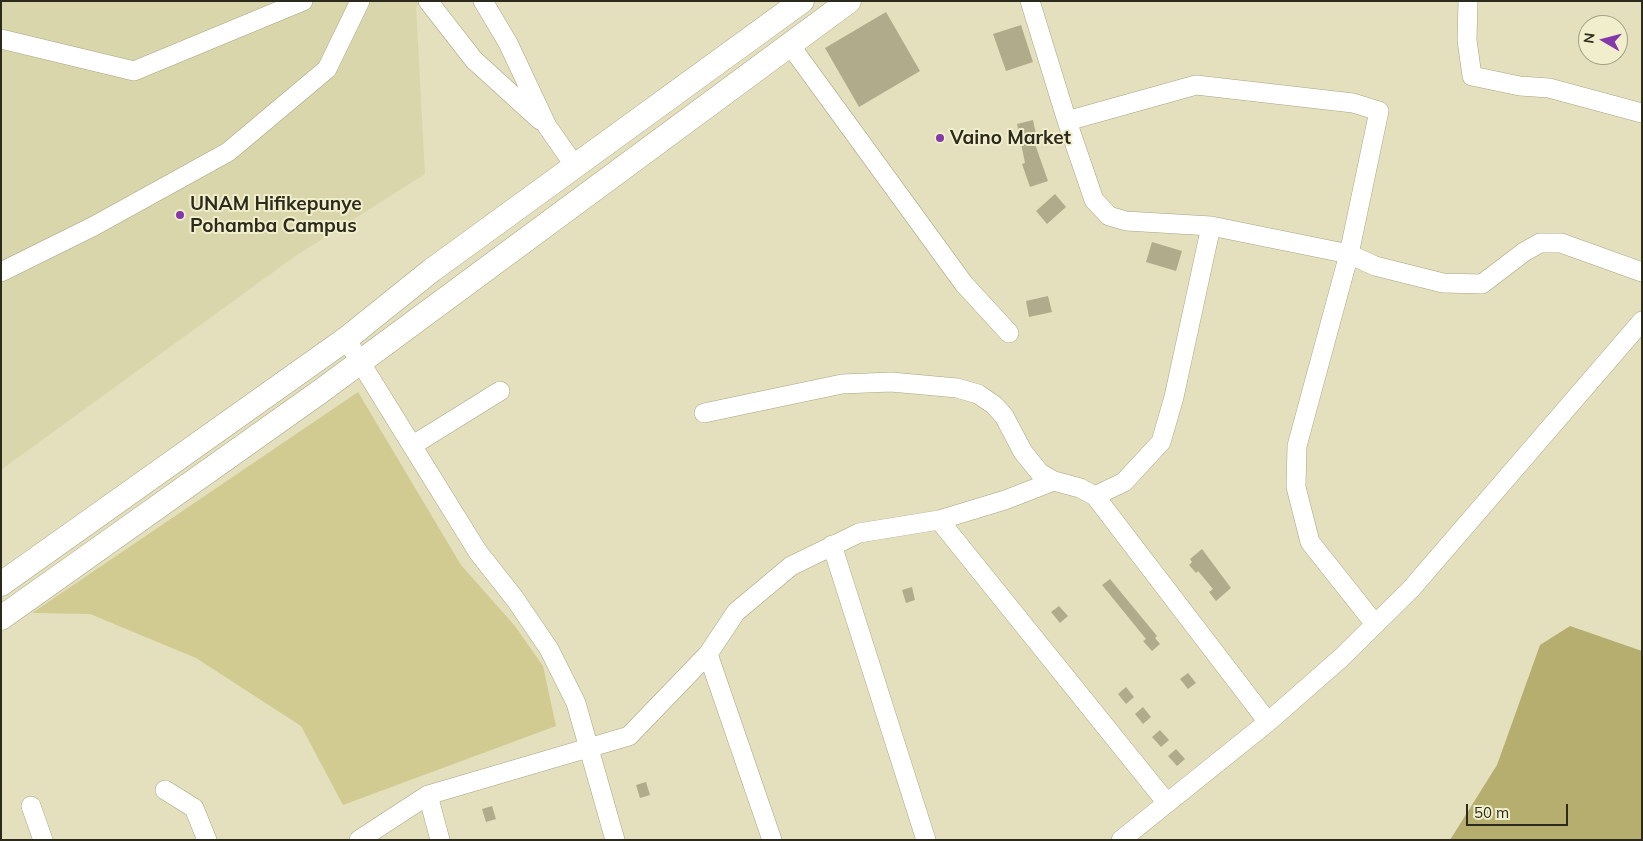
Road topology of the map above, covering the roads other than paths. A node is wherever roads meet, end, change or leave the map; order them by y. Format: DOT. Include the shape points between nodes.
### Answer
graph roads {
  1 [pos="303,1"];
  2 [pos="360,1"];
  3 [pos="428,1"];
  4 [pos="483,1"];
  5 [pos="802,1"];
  6 [pos="849,1"];
  7 [pos="1030,1"];
  8 [pos="1468,1"];
  9 [pos="1,39"];
  10 [pos="790,45"];
  11 [pos="1642,114"];
  12 [pos="1067,120"];
  13 [pos="547,126"];
  14 [pos="575,166"];
  15 [pos="591,191"];
  16 [pos="1211,226"];
  17 [pos="1349,254"];
  18 [pos="1,272"];
  19 [pos="1642,272"];
  20 [pos="1642,322"];
  21 [pos="1009,333"];
  22 [pos="346,339"];
  23 [pos="361,360"];
  24 [pos="500,391"];
  25 [pos="704,413"];
  26 [pos="412,445"];
  27 [pos="1054,481"];
  28 [pos="1095,496"];
  29 [pos="939,520"];
  30 [pos="832,545"];
  31 [pos="1,584"];
  32 [pos="1,618"];
  33 [pos="1375,624"];
  34 [pos="708,654"];
  35 [pos="1268,722"];
  36 [pos="589,748"];
  37 [pos="165,790"];
  38 [pos="428,795"];
  39 [pos="1167,803"];
  40 [pos="30,806"];
  41 [pos="43,840"];
  42 [pos="207,840"];
  43 [pos="359,840"];
  44 [pos="440,840"];
  45 [pos="615,840"];
  46 [pos="772,840"];
  47 [pos="926,840"];
  48 [pos="1121,840"];
  1 -- 9 [label="street" via="134,70"];
  2 -- 18 [label="street" via="327,69 228,152 94,226"];
  3 -- 13 [label="street" via="474,60"];
  4 -- 13 [label="street" via="508,43"];
  5 -- 14 [label="main road"];
  6 -- 10 [label="main road"];
  7 -- 12 [label="street"];
  8 -- 11 [label="street" via="1467,40 1472,76 1549,88"];
  10 -- 15 [label="main road"];
  10 -- 21 [label="street" via="964,284"];
  12 -- 16 [label="street" via="1094,200 1109,216 1126,221"];
  12 -- 17 [label="street" via="1196,85 1353,103 1379,111"];
  13 -- 14 [label="street"];
  14 -- 15 [label="main road"];
  14 -- 22 [label="main road" via="432,270"];
  15 -- 23 [label="main road"];
  16 -- 17 [label="street"];
  16 -- 28 [label="street" via="1174,397 1161,442 1124,482"];
  17 -- 19 [label="street" via="1375,266 1443,283 1465,285 1482,284 1540,243 1562,243"];
  17 -- 33 [label="street" via="1296,446 1296,486 1310,542"];
  20 -- 33 [label="street" via="1411,589"];
  22 -- 23 [label="street"];
  22 -- 31 [label="main road"];
  23 -- 26 [label="street"];
  23 -- 32 [label="main road"];
  24 -- 26 [label="street"];
  25 -- 27 [label="street" via="842,384 891,382 957,388 978,394 994,404 1023,452 1040,473"];
  26 -- 36 [label="street" via="478,552 549,649 576,704"];
  27 -- 28 [label="street"];
  27 -- 29 [label="street"];
  28 -- 35 [label="street"];
  29 -- 30 [label="street" via="859,533"];
  29 -- 39 [label="street"];
  30 -- 34 [label="street" via="791,566 736,612"];
  30 -- 47 [label="street"];
  33 -- 35 [label="street"];
  34 -- 36 [label="street" via="630,736"];
  34 -- 46 [label="street"];
  35 -- 39 [label="street"];
  36 -- 38 [label="street"];
  36 -- 45 [label="street"];
  37 -- 42 [label="street" via="194,808"];
  38 -- 43 [label="street"];
  38 -- 44 [label="street"];
  39 -- 48 [label="street"];
  40 -- 41 [label="street"];
}
